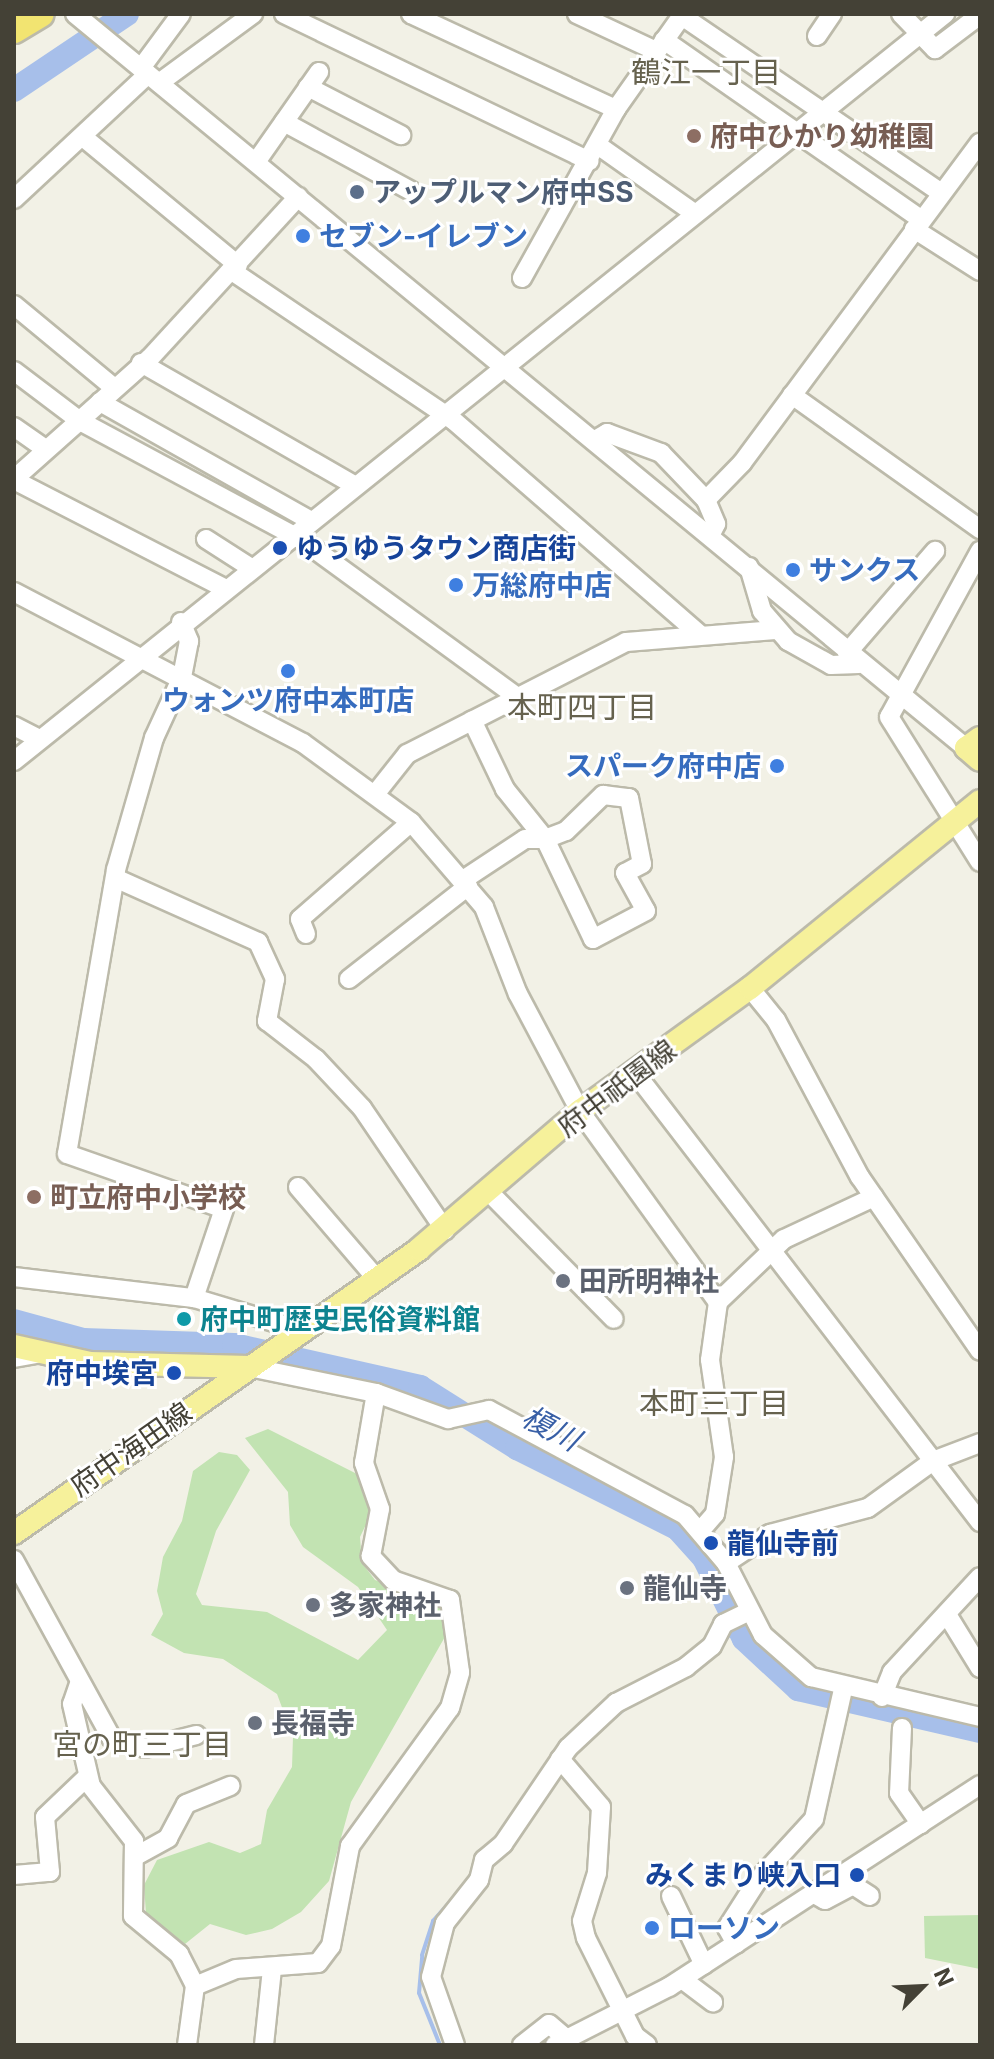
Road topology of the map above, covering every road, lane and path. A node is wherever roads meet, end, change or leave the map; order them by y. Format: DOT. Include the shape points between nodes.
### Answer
graph roads {
  1 [pos="25,14"];
  2 [pos="41,14"];
  3 [pos="50,14"];
  4 [pos="181,14"];
  5 [pos="253,14"];
  6 [pos="284,14"];
  7 [pos="411,14"];
  8 [pos="577,14"];
  9 [pos="832,14"];
  10 [pos="901,14"];
  11 [pos="945,14"];
  12 [pos="77,15"];
  13 [pos="682,15"];
  14 [pos="980,15"];
  15 [pos="14,21"];
  16 [pos="14,30"];
  17 [pos="817,36"];
  18 [pos="917,36"];
  19 [pos="14,38"];
  20 [pos="660,46"];
  21 [pos="144,70"];
  22 [pos="616,109"];
  23 [pos="821,112"];
  24 [pos="284,122"];
  25 [pos="796,132"];
  26 [pos="401,135"];
  27 [pos="83,137"];
  28 [pos="980,143"];
  29 [pos="594,153"];
  30 [pos="256,162"];
  31 [pos="411,191"];
  32 [pos="941,193"];
  33 [pos="298,197"];
  34 [pos="14,199"];
  35 [pos="694,213"];
  36 [pos="917,224"];
  37 [pos="235,268"];
  38 [pos="980,271"];
  39 [pos="522,278"];
  40 [pos="14,305"];
  41 [pos="141,363"];
  42 [pos="502,365"];
  43 [pos="14,371"];
  44 [pos="113,387"];
  45 [pos="792,395"];
  46 [pos="100,402"];
  47 [pos="442,413"];
  48 [pos="80,421"];
  49 [pos="14,427"];
  50 [pos="595,440"];
  51 [pos="46,449"];
  52 [pos="15,477"];
  53 [pos="352,484"];
  54 [pos="706,500"];
  55 [pos="308,519"];
  56 [pos="980,529"];
  57 [pos="289,533"];
  58 [pos="711,534"];
  59 [pos="206,539"];
  60 [pos="935,551"];
  61 [pos="980,551"];
  62 [pos="248,566"];
  63 [pos="749,567"];
  64 [pos="222,587"];
  65 [pos="14,592"];
  66 [pos="181,622"];
  67 [pos="776,630"];
  68 [pos="699,634"];
  69 [pos="142,655"];
  70 [pos="853,658"];
  71 [pos="182,677"];
  72 [pos="899,695"];
  73 [pos="516,696"];
  74 [pos="472,720"];
  75 [pos="14,726"];
  76 [pos="40,739"];
  77 [pos="975,749"];
  78 [pos="14,761"];
  79 [pos="376,793"];
  80 [pos="980,801"];
  81 [pos="411,822"];
  82 [pos="951,823"];
  83 [pos="545,839"];
  84 [pos="980,862"];
  85 [pos="115,878"];
  86 [pos="466,883"];
  87 [pos="306,934"];
  88 [pos="349,979"];
  89 [pos="750,988"];
  90 [pos="636,1074"];
  91 [pos="580,1111"];
  92 [pos="298,1187"];
  93 [pos="491,1194"];
  94 [pos="874,1197"];
  95 [pos="445,1230"];
  96 [pos="769,1250"];
  97 [pos="14,1277"];
  98 [pos="376,1278"];
  99 [pos="194,1298"];
  100 [pos="718,1302"];
  101 [pos="614,1319"];
  102 [pos="297,1329"];
  103 [pos="14,1346"];
  104 [pos="980,1351"];
  105 [pos="37,1354"];
  106 [pos="263,1356"];
  107 [pos="14,1358"];
  108 [pos="376,1393"];
  109 [pos="980,1443"];
  110 [pos="933,1461"];
  111 [pos="980,1522"];
  112 [pos="701,1530"];
  113 [pos="14,1533"];
  114 [pos="14,1560"];
  115 [pos="726,1563"];
  116 [pos="980,1577"];
  117 [pos="748,1612"];
  118 [pos="948,1616"];
  119 [pos="980,1668"];
  120 [pos="79,1684"];
  121 [pos="843,1689"];
  122 [pos="882,1697"];
  123 [pos="980,1717"];
  124 [pos="902,1728"];
  125 [pos="196,1735"];
  126 [pos="560,1759"];
  127 [pos="88,1776"];
  128 [pos="980,1785"];
  129 [pos="230,1786"];
  130 [pos="921,1824"];
  131 [pos="136,1856"];
  132 [pos="14,1875"];
  133 [pos="815,1893"];
  134 [pos="671,1896"];
  135 [pos="870,1896"];
  136 [pos="736,1944"];
  137 [pos="704,1965"];
  138 [pos="272,1969"];
  139 [pos="682,1979"];
  140 [pos="195,1986"];
  141 [pos="713,2002"];
  142 [pos="623,2013"];
  143 [pos="561,2042"];
  144 [pos="187,2045"];
  145 [pos="264,2045"];
  146 [pos="455,2045"];
  147 [pos="522,2045"];
  148 [pos="647,2045"];
  1 -- 15 [label="highway"];
  2 -- 16 [label="highway"];
  3 -- 19 [label="main road"];
  4 -- 21 [label="street"];
  5 -- 21 [label="street"];
  6 -- 29 [label="street"];
  7 -- 22 [label="street"];
  8 -- 20 [label="street"];
  9 -- 17 [label="street"];
  10 -- 18 [label="street"];
  11 -- 18 [label="street"];
  12 -- 21 [label="street"];
  13 -- 20 [label="street"];
  13 -- 23 [label="street"];
  14 -- 18 [label="street" via="945,47"];
  18 -- 23 [label="street"];
  20 -- 22 [label="street"];
  20 -- 25 [label="street"];
  21 -- 27 [label="street"];
  21 -- 30 [label="street"];
  22 -- 29 [label="street"];
  23 -- 25 [label="street"];
  23 -- 32 [label="street"];
  24 -- 26 [label="street" via="314,79"];
  24 -- 30 [label="street"];
  24 -- 31 [label="street"];
  25 -- 35 [label="street"];
  25 -- 36 [label="street"];
  27 -- 34 [label="street"];
  27 -- 37 [label="street"];
  28 -- 32 [label="street"];
  29 -- 35 [label="street"];
  29 -- 39 [label="street"];
  30 -- 33 [label="street"];
  32 -- 36 [label="street"];
  33 -- 37 [label="street"];
  33 -- 42 [label="street"];
  35 -- 42 [label="street"];
  36 -- 38 [label="street"];
  36 -- 45 [label="street"];
  37 -- 41 [label="street"];
  37 -- 47 [label="street"];
  40 -- 44 [label="street"];
  41 -- 44 [label="street"];
  41 -- 53 [label="street"];
  42 -- 47 [label="street"];
  42 -- 50 [label="street"];
  43 -- 48 [label="street"];
  44 -- 46 [label="street"];
  45 -- 54 [label="street"];
  45 -- 56 [label="street"];
  46 -- 48 [label="street"];
  46 -- 55 [label="street"];
  47 -- 53 [label="street"];
  47 -- 68 [label="street"];
  48 -- 51 [label="street"];
  48 -- 57 [label="street"];
  49 -- 51 [label="street"];
  50 -- 54 [label="street" via="607,433 661,453"];
  50 -- 58 [label="street"];
  51 -- 52 [label="street"];
  52 -- 64 [label="street"];
  53 -- 55 [label="street"];
  54 -- 58 [label="street" via="715,518"];
  55 -- 57 [label="street"];
  57 -- 62 [label="street"];
  57 -- 73 [label="street"];
  58 -- 63 [label="street"];
  59 -- 62 [label="street"];
  60 -- 70 [label="street"];
  61 -- 72 [label="street"];
  62 -- 64 [label="street"];
  63 -- 67 [label="street"];
  63 -- 70 [label="street"];
  64 -- 66 [label="street"];
  65 -- 69 [label="street"];
  66 -- 69 [label="street"];
  66 -- 71 [label="street" via="189,641"];
  67 -- 68 [label="street"];
  67 -- 70 [label="street" via="831,665"];
  68 -- 73 [label="street" via="626,642"];
  69 -- 71 [label="street"];
  69 -- 76 [label="street"];
  70 -- 72 [label="street"];
  71 -- 79 [label="street" via="303,743"];
  71 -- 85 [label="street" via="154,738"];
  72 -- 77 [label="street"];
  72 -- 82 [label="street" via="889,717"];
  73 -- 74 [label="street"];
  74 -- 79 [label="street" via="407,754"];
  74 -- 83 [label="street" via="505,789"];
  75 -- 76 [label="street"];
  76 -- 78 [label="street"];
  79 -- 81 [label="street"];
  80 -- 82 [label="main road, 府中祇園線"];
  81 -- 86 [label="street"];
  81 -- 87 [label="street" via="300,919"];
  82 -- 84 [label="street"];
  82 -- 89 [label="main road, 府中祇園線"];
  83 -- 83 [label="street" via="566,831 603,795 629,798 642,864 625,873 646,911 593,939"];
  83 -- 86 [label="street" via="525,839"];
  85 -- 95 [label="street" via="258,942 275,979 267,1021 316,1059 362,1108"];
  85 -- 99 [label="street" via="67,1154 224,1209"];
  86 -- 88 [label="street"];
  86 -- 91 [label="street"];
  89 -- 90 [label="main road, 府中祇園線"];
  89 -- 94 [label="street" via="776,1020"];
  90 -- 91 [label="main road, 府中祇園線"];
  90 -- 96 [label="street"];
  91 -- 93 [label="main road, 府中祇園線"];
  91 -- 100 [label="street"];
  92 -- 98 [label="street"];
  93 -- 95 [label="main road, 府中祇園線"];
  93 -- 101 [label="street"];
  94 -- 96 [label="street"];
  94 -- 104 [label="street"];
  95 -- 98 [label="main road, 府中祇園線"];
  96 -- 100 [label="street"];
  96 -- 110 [label="street"];
  97 -- 99 [label="street"];
  98 -- 102 [label="main road, 府中祇園線"];
  99 -- 102 [label="street"];
  100 -- 112 [label="street" via="710,1360 724,1457 715,1514"];
  102 -- 106 [label="main road, 府中祇園線"];
  103 -- 105 [label="main road"];
  105 -- 106 [label="main road" via="90,1363"];
  105 -- 107 [label="street"];
  106 -- 108 [label="street"];
  106 -- 113 [label="main road, 府中海田線"];
  108 -- 112 [label="street" via="448,1419 489,1410"];
  108 -- 138 [label="street" via="364,1463 380,1509 371,1556 393,1580 450,1600 460,1672 450,1708 418,1761 350,1846 331,1946 318,1963"];
  109 -- 110 [label="street"];
  110 -- 111 [label="street"];
  110 -- 115 [label="street" via="868,1508 770,1534"];
  112 -- 115 [label="street"];
  114 -- 120 [label="street"];
  115 -- 117 [label="street"];
  116 -- 118 [label="street"];
  117 -- 121 [label="street" via="785,1658"];
  117 -- 126 [label="street" via="723,1624 686,1667 616,1703"];
  118 -- 119 [label="street"];
  118 -- 122 [label="street" via="892,1672"];
  120 -- 125 [label="street" via="101,1724 127,1747"];
  120 -- 127 [label="street" via="72,1704"];
  121 -- 122 [label="street"];
  121 -- 136 [label="street" via="814,1819 757,1881 727,1928"];
  122 -- 123 [label="street"];
  124 -- 130 [label="street" via="899,1793"];
  126 -- 142 [label="street" via="601,1807 597,1873 582,1921"];
  126 -- 146 [label="street" via="445,1923 431,1977"];
  127 -- 131 [label="street"];
  127 -- 132 [label="street" via="45,1817 50,1872"];
  128 -- 130 [label="street"];
  129 -- 131 [label="street" via="186,1804 168,1838"];
  130 -- 133 [label="street"];
  131 -- 140 [label="street" via="133,1916 179,1954"];
  133 -- 135 [label="street" via="825,1900 853,1885"];
  133 -- 136 [label="street"];
  134 -- 137 [label="street"];
  136 -- 137 [label="street"];
  137 -- 139 [label="street"];
  138 -- 140 [label="street" via="236,1969"];
  138 -- 145 [label="street"];
  139 -- 141 [label="street"];
  139 -- 142 [label="street"];
  140 -- 144 [label="street"];
  142 -- 143 [label="street"];
  142 -- 148 [label="street"];
  143 -- 147 [label="street" via="549,2024"];
}
